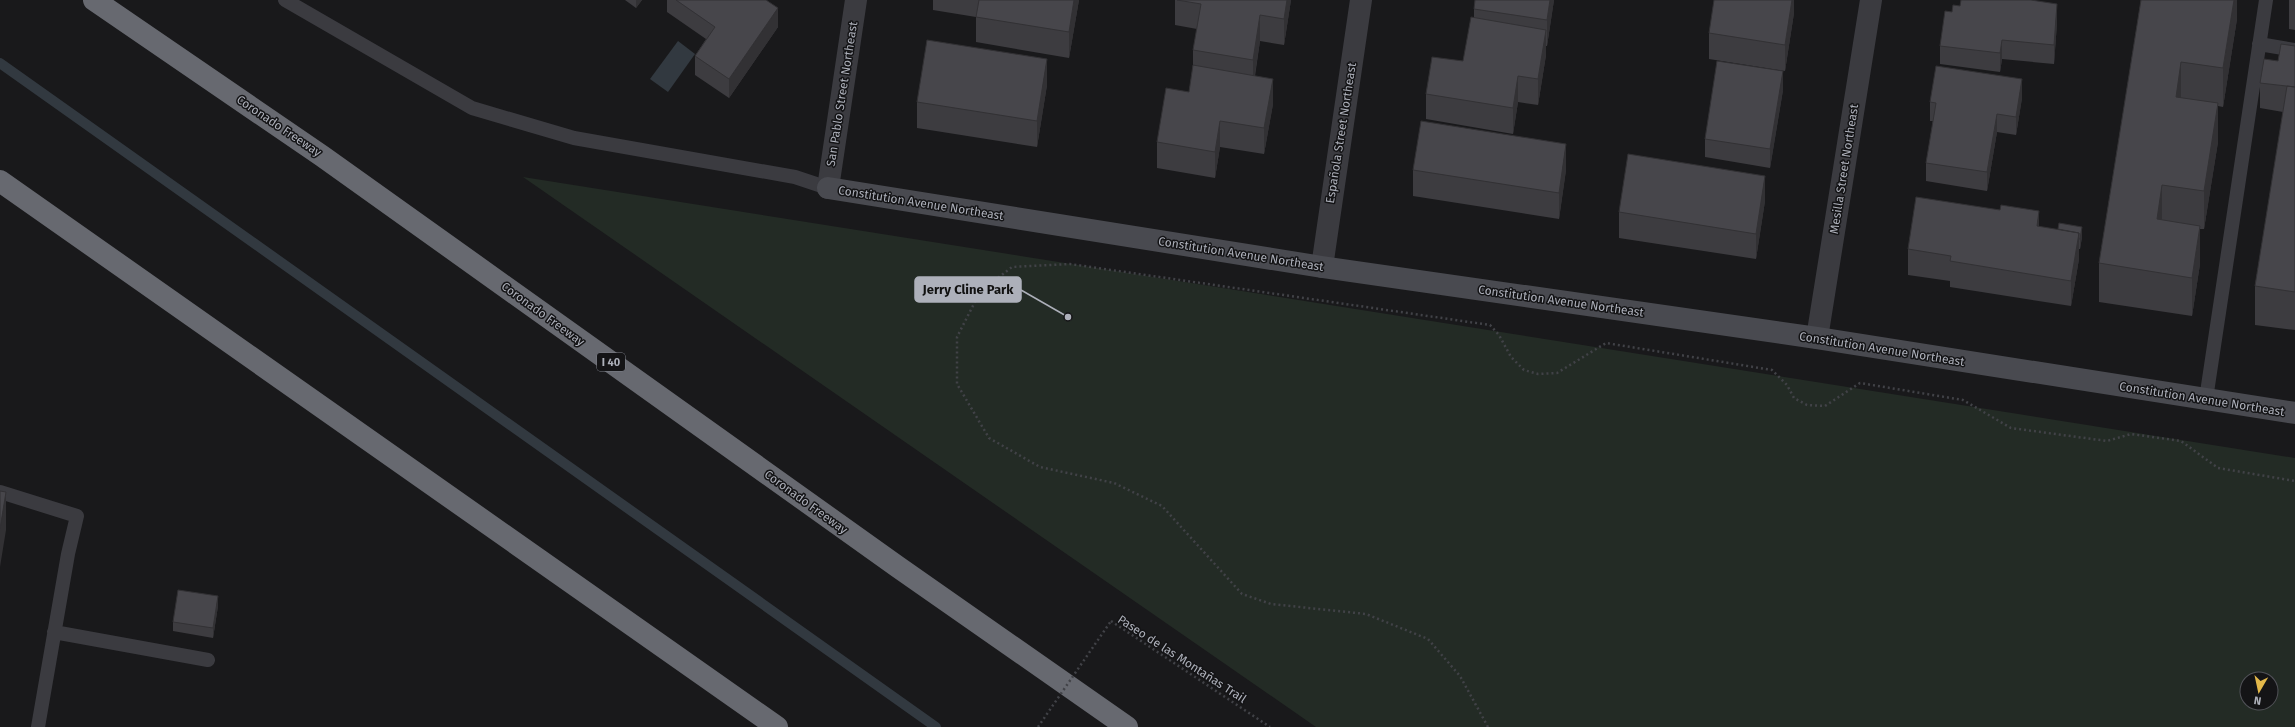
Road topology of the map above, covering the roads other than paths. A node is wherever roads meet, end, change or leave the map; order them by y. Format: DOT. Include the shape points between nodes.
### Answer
graph roads {
  1 [pos="94,0"];
  2 [pos="285,0"];
  3 [pos="856,0"];
  4 [pos="1361,0"];
  5 [pos="1871,0"];
  6 [pos="2266,0"];
  7 [pos="2260,44"];
  8 [pos="2295,50"];
  9 [pos="0,181"];
  10 [pos="828,188"];
  11 [pos="1322,267"];
  12 [pos="1817,338"];
  13 [pos="2206,399"];
  14 [pos="2295,413"];
  15 [pos="0,492"];
  16 [pos="54,632"];
  17 [pos="208,660"];
  18 [pos="1125,725"];
  19 [pos="38,727"];
  20 [pos="777,727"];
  1 -- 18 [label="highway, Coronado Freeway / I 40" via="322,156 898,567"];
  2 -- 10 [label="lane" via="472,108 574,138 795,177"];
  3 -- 10 [label="street, San Pablo Street Northeast"];
  4 -- 11 [label="street, Española Street Northeast"];
  5 -- 12 [label="street, Mesilla Street Northeast"];
  6 -- 7 [label="lane"];
  7 -- 8 [label="lane"];
  7 -- 13 [label="lane"];
  9 -- 20 [label="highway"];
  10 -- 11 [label="street, Constitution Avenue Northeast"];
  11 -- 12 [label="street, Constitution Avenue Northeast"];
  12 -- 13 [label="street, Constitution Avenue Northeast"];
  13 -- 14 [label="street, Constitution Avenue Northeast"];
  15 -- 16 [label="lane" via="77,516"];
  16 -- 17 [label="lane"];
  16 -- 19 [label="lane"];
}
